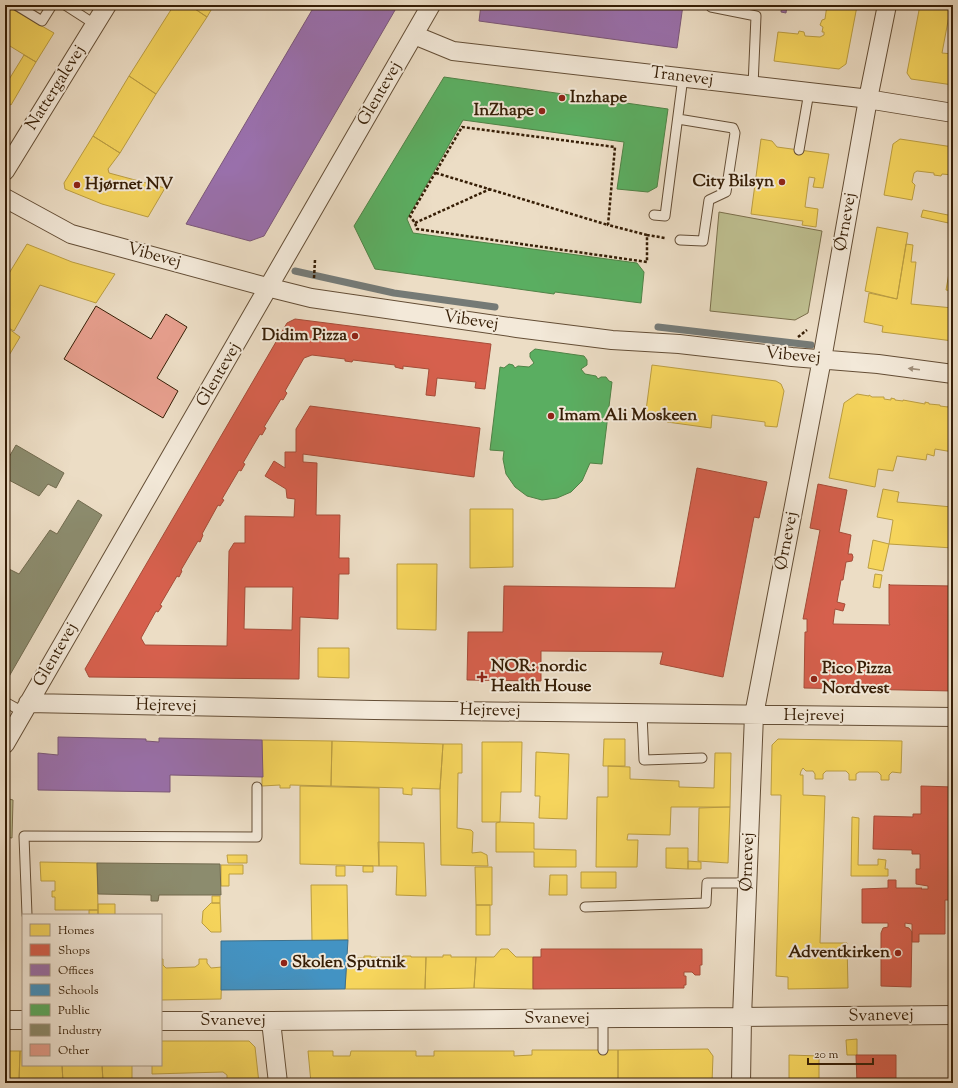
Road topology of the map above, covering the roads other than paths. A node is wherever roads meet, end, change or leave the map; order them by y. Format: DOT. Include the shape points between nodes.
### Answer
graph roads {
  1 [pos="16,5"];
  2 [pos="52,5"];
  3 [pos="65,5"];
  4 [pos="107,5"];
  5 [pos="431,5"];
  6 [pos="887,5"];
  7 [pos="711,7"];
  8 [pos="96,25"];
  9 [pos="414,35"];
  10 [pos="683,77"];
  11 [pos="753,86"];
  12 [pos="809,92"];
  13 [pos="868,99"];
  14 [pos="953,113"];
  15 [pos="678,119"];
  16 [pos="799,150"];
  17 [pos="5,171"];
  18 [pos="5,198"];
  19 [pos="654,215"];
  20 [pos="680,240"];
  21 [pos="269,288"];
  22 [pos="822,359"];
  23 [pos="953,374"];
  24 [pos="5,702"];
  25 [pos="25,708"];
  26 [pos="642,714"];
  27 [pos="754,715"];
  28 [pos="953,717"];
  29 [pos="5,744"];
  30 [pos="702,758"];
  31 [pos="257,787"];
  32 [pos="747,883"];
  33 [pos="585,907"];
  34 [pos="27,914"];
  35 [pos="953,1015"];
  36 [pos="742,1017"];
  37 [pos="603,1018"];
  38 [pos="5,1020"];
  39 [pos="22,1020"];
  40 [pos="162,1021"];
  41 [pos="271,1021"];
  42 [pos="603,1050"];
  43 [pos="278,1083"];
  44 [pos="741,1083"];
  1 -- 2 [label="lane" via="42,21"];
  3 -- 8 [label="lane"];
  4 -- 8 [label="street, Nattergalevej"];
  5 -- 9 [label="street, Glentevej"];
  6 -- 13 [label="street, Ørnevej"];
  7 -- 11 [label="lane" via="756,16"];
  8 -- 17 [label="street, Nattergalevej"];
  9 -- 10 [label="street, Tranevej" via="453,50"];
  9 -- 21 [label="street, Glentevej"];
  10 -- 11 [label="street, Tranevej"];
  10 -- 15 [label="lane"];
  11 -- 12 [label="street, Tranevej"];
  12 -- 13 [label="street, Tranevej"];
  12 -- 16 [label="lane"];
  13 -- 14 [label="street, Tranevej"];
  13 -- 22 [label="street, Ørnevej"];
  15 -- 19 [label="lane" via="665,216"];
  15 -- 20 [label="lane" via="733,128 735,133 726,192 709,200 703,241"];
  18 -- 21 [label="street, Vibevej" via="71,234"];
  21 -- 22 [label="street, Vibevej" via="311,298 517,328 612,340 679,344"];
  21 -- 25 [label="street, Glentevej"];
  23 -- 22 [label="street, Vibevej, one-way"];
  22 -- 27 [label="street, Ørnevej"];
  24 -- 25 [label="lane"];
  25 -- 26 [label="street, Hejrevej"];
  25 -- 29 [label="street, Glentevej"];
  26 -- 27 [label="street, Hejrevej"];
  26 -- 30 [label="lane" via="644,760"];
  27 -- 28 [label="street, Hejrevej"];
  27 -- 32 [label="street, Ørnevej"];
  31 -- 34 [label="lane" via="257,837 24,836"];
  32 -- 33 [label="lane" via="707,883 706,903"];
  32 -- 36 [label="street, Ørnevej"];
  35 -- 36 [label="street, Svanevej"];
  36 -- 37 [label="street, Svanevej"];
  36 -- 44 [label="street, Ørnevej"];
  37 -- 41 [label="street, Svanevej"];
  37 -- 42 [label="lane"];
  38 -- 39 [label="street"];
  40 -- 41 [label="street, Svanevej"];
  41 -- 43 [label="street"];
}
